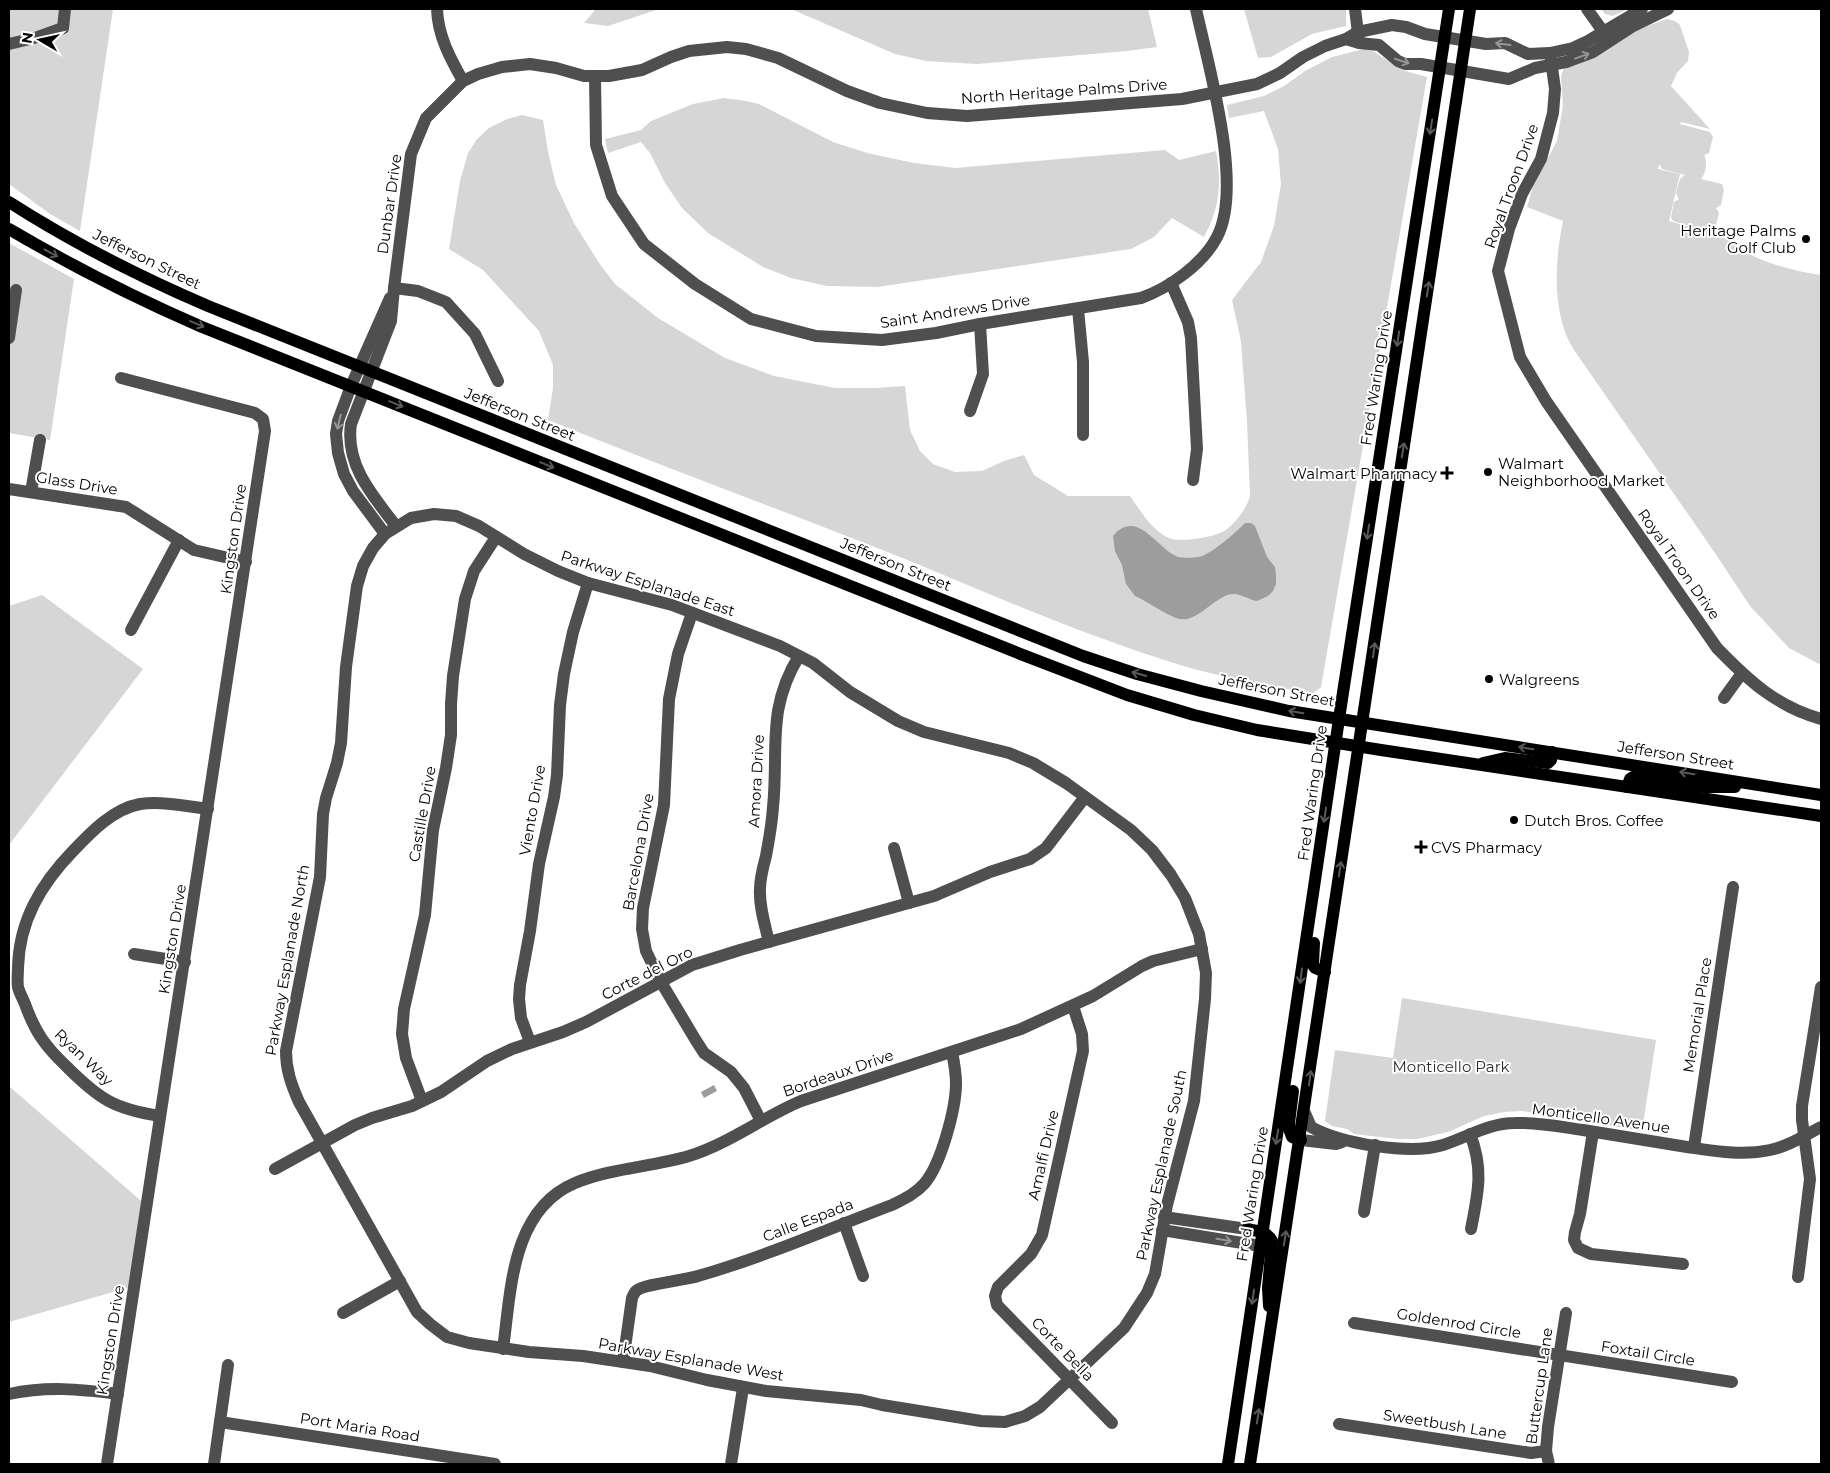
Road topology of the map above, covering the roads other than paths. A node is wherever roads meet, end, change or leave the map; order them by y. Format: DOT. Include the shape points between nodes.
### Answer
graph roads {
  1 [pos="65,9"];
  2 [pos="437,9"];
  3 [pos="1196,9"];
  4 [pos="1354,9"];
  5 [pos="1449,9"];
  6 [pos="1470,9"];
  7 [pos="1587,9"];
  8 [pos="1642,9"];
  9 [pos="1668,9"];
  10 [pos="1444,37"];
  11 [pos="1607,37"];
  12 [pos="1359,38"];
  13 [pos="1465,41"];
  14 [pos="9,44"];
  15 [pos="1551,59"];
  16 [pos="1440,67"];
  17 [pos="1461,70"];
  18 [pos="595,77"];
  19 [pos="463,81"];
  20 [pos="1214,93"];
  21 [pos="9,202"];
  22 [pos="9,229"];
  23 [pos="1171,283"];
  24 [pos="394,288"];
  25 [pos="16,290"];
  26 [pos="1078,309"];
  27 [pos="980,324"];
  28 [pos="9,338"];
  29 [pos="121,378"];
  30 [pos="361,379"];
  31 [pos="498,381"];
  32 [pos="970,412"];
  33 [pos="1083,435"];
  34 [pos="40,440"];
  35 [pos="1193,480"];
  36 [pos="9,489"];
  37 [pos="31,492"];
  38 [pos="391,530"];
  39 [pos="496,537"];
  40 [pos="179,540"];
  41 [pos="246,562"];
  42 [pos="588,584"];
  43 [pos="692,613"];
  44 [pos="131,630"];
  45 [pos="799,656"];
  46 [pos="1742,673"];
  47 [pos="1724,698"];
  48 [pos="1340,718"];
  49 [pos="1821,719"];
  50 [pos="1363,722"];
  51 [pos="1336,743"];
  52 [pos="1359,747"];
  53 [pos="1552,752"];
  54 [pos="1476,765"];
  55 [pos="1627,787"];
  56 [pos="1775,787"];
  57 [pos="1821,794"];
  58 [pos="1084,797"];
  59 [pos="208,809"];
  60 [pos="1821,816"];
  61 [pos="894,848"];
  62 [pos="1152,850"];
  63 [pos="1733,887"];
  64 [pos="1313,896"];
  65 [pos="909,903"];
  66 [pos="769,942"];
  67 [pos="1202,949"];
  68 [pos="134,954"];
  69 [pos="185,962"];
  70 [pos="1325,972"];
  71 [pos="661,982"];
  72 [pos="13,987"];
  73 [pos="1821,987"];
  74 [pos="1073,1006"];
  75 [pos="530,1042"];
  76 [pos="1290,1048"];
  77 [pos="952,1052"];
  78 [pos="422,1101"];
  79 [pos="1305,1113"];
  80 [pos="160,1116"];
  81 [pos="761,1121"];
  82 [pos="1821,1127"];
  83 [pos="1593,1132"];
  84 [pos="1470,1134"];
  85 [pos="1805,1136"];
  86 [pos="1301,1140"];
  87 [pos="1344,1141"];
  88 [pos="322,1143"];
  89 [pos="1375,1145"];
  90 [pos="1694,1148"];
  91 [pos="275,1169"];
  92 [pos="360,1211"];
  93 [pos="1364,1212"];
  94 [pos="844,1223"];
  95 [pos="1163,1224"];
  96 [pos="1471,1229"];
  97 [pos="1247,1230"];
  98 [pos="1263,1232"];
  99 [pos="1261,1246"];
  100 [pos="1683,1264"];
  101 [pos="863,1276"];
  102 [pos="1798,1277"];
  103 [pos="400,1281"];
  104 [pos="995,1296"];
  105 [pos="342,1313"];
  106 [pos="1566,1313"];
  107 [pos="1354,1323"];
  108 [pos="1271,1331"];
  109 [pos="503,1349"];
  110 [pos="1560,1356"];
  111 [pos="623,1362"];
  112 [pos="228,1365"];
  113 [pos="1070,1379"];
  114 [pos="1732,1382"];
  115 [pos="743,1388"];
  116 [pos="9,1394"];
  117 [pos="118,1394"];
  118 [pos="220,1422"];
  119 [pos="1112,1424"];
  120 [pos="1339,1424"];
  121 [pos="1546,1452"];
  122 [pos="107,1464"];
  123 [pos="214,1464"];
  124 [pos="495,1464"];
  125 [pos="731,1464"];
  126 [pos="1228,1464"];
  127 [pos="1250,1464"];
  128 [pos="1549,1464"];
  1 -- 14 [label="street" via="63,28"];
  2 -- 19 [label="street" via="448,56"];
  3 -- 20 [label="street, Saint Andrews Drive"];
  4 -- 12 [label="street"];
  5 -- 10 [label="main road, Fred Waring Drive"];
  6 -- 13 [label="main road"];
  7 -- 11 [label="street"];
  8 -- 11 [label="street"];
  9 -- 11 [label="street"];
  10 -- 12 [label="street, North Heritage Palms Drive" via="1400,25"];
  10 -- 13 [label="street, North Heritage Palms Drive"];
  10 -- 16 [label="main road, Fred Waring Drive"];
  11 -- 15 [label="street" via="1584,56"];
  12 -- 16 [label="street, one-way" via="1378,45 1405,64"];
  12 -- 20 [label="street, North Heritage Palms Drive" via="1346,39 1314,51 1269,80"];
  15 -- 13 [label="street, North Heritage Palms Drive, one-way" via="1528,54 1505,43"];
  13 -- 17 [label="main road"];
  15 -- 17 [label="street" via="1509,79"];
  15 -- 46 [label="street, Royal Troon Drive" via="1555,89 1553,114 1540,159 1522,194 1498,271 1520,357 1546,400 1712,640"];
  16 -- 17 [label="street"];
  16 -- 48 [label="main road, Fred Waring Drive, one-way"];
  50 -- 17 [label="main road, one-way"];
  18 -- 19 [label="street, North Heritage Palms Drive" via="530,64 491,70"];
  18 -- 20 [label="street, North Heritage Palms Drive" via="642,70 689,51 727,47 763,52 862,97 927,113 980,115"];
  18 -- 27 [label="street, Saint Andrews Drive" via="596,145 612,196 644,244 695,284 751,319 816,336 882,340"];
  19 -- 24 [label="street, Dunbar Drive" via="426,118 411,154"];
  20 -- 23 [label="street, Saint Andrews Drive" via="1227,168 1226,208 1217,237 1196,264"];
  21 -- 30 [label="main road, Jefferson Street" via="76,243 154,283"];
  22 -- 30 [label="main road, Jefferson Street, one-way" via="149,304"];
  23 -- 26 [label="street, Saint Andrews Drive" via="1141,298"];
  23 -- 35 [label="street" via="1188,322 1191,338 1197,448"];
  24 -- 30 [label="street, Dunbar Drive" via="392,321"];
  24 -- 31 [label="street" via="418,291 446,302 475,334"];
  25 -- 28 [label="street"];
  26 -- 27 [label="street, Saint Andrews Drive"];
  26 -- 33 [label="street" via="1084,362"];
  27 -- 32 [label="street" via="983,374"];
  29 -- 41 [label="street, Kingston Drive" via="255,413 263,419 265,431"];
  30 -- 38 [label="street, Dunbar Drive" via="338,421 338,453 353,491"];
  48 -- 30 [label="main road, Jefferson Street, one-way" via="1289,711 1201,691 1082,656"];
  30 -- 51 [label="main road, Jefferson Street, one-way" via="1118,691 1194,715 1257,730"];
  34 -- 37 [label="street"];
  36 -- 37 [label="street, Glass Drive"];
  37 -- 40 [label="street, Glass Drive" via="126,507"];
  38 -- 39 [label="street, Parkway Esplanade East" via="411,518 434,514 456,516"];
  38 -- 88 [label="street, Parkway Esplanade North" via="372,548 357,586 346,667 341,743 323,814 320,877 286,1051 289,1081"];
  39 -- 42 [label="street, Parkway Esplanade East"];
  39 -- 78 [label="street, Castille Drive" via="474,571 465,600 450,704 451,735 433,830 425,915 404,1009 404,1050"];
  40 -- 41 [label="street, Glass Drive" via="194,550"];
  40 -- 44 [label="street"];
  41 -- 59 [label="street, Kingston Drive"];
  42 -- 43 [label="street, Parkway Esplanade East"];
  42 -- 75 [label="street, Viento Drive" via="564,674 554,797 539,864 520,985 521,1018"];
  43 -- 45 [label="street, Parkway Esplanade East"];
  43 -- 71 [label="street, Barcelona Drive" via="678,654 669,698 664,806 643,908 646,951"];
  45 -- 58 [label="street, Parkway Esplanade East" via="898,721 924,732 1009,753 1033,763"];
  45 -- 66 [label="street, Amora Drive" via="781,695 775,733 774,805 760,889"];
  46 -- 47 [label="street"];
  46 -- 49 [label="street, Royal Troon Drive" via="1774,699"];
  48 -- 50 [label="main road, Jefferson Street"];
  48 -- 51 [label="main road, Fred Waring Drive"];
  50 -- 52 [label="main road"];
  53 -- 50 [label="main road, Jefferson Street, one-way"];
  51 -- 52 [label="main road, Jefferson Street"];
  51 -- 64 [label="main road, Fred Waring Drive, one-way"];
  52 -- 54 [label="main road, Jefferson Street"];
  70 -- 52 [label="main road, one-way"];
  53 -- 54 [label="main road" via="1548,763 1505,758"];
  56 -- 53 [label="main road, Jefferson Street, one-way"];
  54 -- 55 [label="main road, Jefferson Street"];
  55 -- 56 [label="main road" via="1631,778 1637,777 1706,787"];
  55 -- 60 [label="main road, Jefferson Street"];
  56 -- 57 [label="main road, Jefferson Street"];
  58 -- 62 [label="street, Parkway Esplanade East" via="1131,830"];
  58 -- 65 [label="street, Corte del Oro" via="1046,848 1030,859"];
  59 -- 69 [label="street, Kingston Drive"];
  59 -- 72 [label="street, Ryan Way" via="141,804 113,816 91,832 51,877 28,915"];
  61 -- 65 [label="street"];
  62 -- 67 [label="street, Parkway Esplanade South" via="1185,898 1197,926"];
  63 -- 90 [label="street, Memorial Place"];
  64 -- 70 [label="main road" via="1316,905 1312,960 1315,968"];
  64 -- 76 [label="main road, Fred Waring Drive, one-way"];
  65 -- 66 [label="street, Corte del Oro"];
  66 -- 71 [label="street, Corte del Oro" via="692,965"];
  67 -- 74 [label="street, Bordeaux Drive" via="1142,966"];
  67 -- 95 [label="street, Parkway Esplanade South" via="1205,999 1194,1101"];
  68 -- 69 [label="street"];
  69 -- 80 [label="street, Kingston Drive"];
  79 -- 70 [label="main road, one-way"];
  71 -- 75 [label="street, Corte del Oro" via="586,1022"];
  71 -- 81 [label="street, Barcelona Drive" via="704,1053 731,1072 744,1088"];
  72 -- 80 [label="street, Ryan Way" via="47,1048 89,1088 116,1106"];
  73 -- 85 [label="street" via="1802,1106"];
  74 -- 77 [label="street, Bordeaux Drive" via="1021,1029"];
  74 -- 104 [label="street, Amalfi Drive" via="1082,1034 1083,1051 1042,1235 1031,1254 998,1288"];
  75 -- 78 [label="street, Corte del Oro" via="487,1061"];
  76 -- 86 [label="main road" via="1294,1078 1289,1129 1292,1137"];
  76 -- 98 [label="main road, Fred Waring Drive, one-way"];
  77 -- 81 [label="street, Bordeaux Drive" via="802,1101"];
  77 -- 94 [label="street, Calle Espada" via="956,1085 937,1164 924,1184 909,1197"];
  78 -- 88 [label="street, Corte del Oro" via="372,1118"];
  79 -- 86 [label="main road"];
  79 -- 87 [label="street, Monticello Avenue" via="1312,1127"];
  80 -- 117 [label="street, Kingston Drive"];
  81 -- 109 [label="street, Bordeaux Drive" via="707,1150 574,1184 541,1209 528,1227 519,1250"];
  82 -- 85 [label="street, Monticello Avenue"];
  83 -- 84 [label="street, Monticello Avenue" via="1516,1123"];
  83 -- 90 [label="street, Monticello Avenue"];
  83 -- 100 [label="street" via="1575,1232 1576,1245 1591,1254"];
  84 -- 89 [label="street, Monticello Avenue" via="1427,1148 1409,1150"];
  84 -- 96 [label="street" via="1480,1170"];
  85 -- 90 [label="street, Monticello Avenue" via="1771,1150 1732,1153"];
  85 -- 102 [label="street" via="1810,1186"];
  86 -- 87 [label="street, Monticello Avenue" via="1336,1144"];
  108 -- 86 [label="main road, one-way"];
  87 -- 89 [label="street, Monticello Avenue"];
  88 -- 91 [label="street, Corte del Oro"];
  88 -- 92 [label="street, Parkway Esplanade North"];
  89 -- 93 [label="street"];
  92 -- 103 [label="street, Parkway Esplanade West"];
  94 -- 101 [label="street"];
  94 -- 111 [label="street, Calle Espada" via="723,1269 687,1280 643,1287 635,1292"];
  95 -- 97 [label="street"];
  95 -- 99 [label="street, one-way"];
  95 -- 113 [label="street, Parkway Esplanade South" via="1155,1274 1137,1310 1124,1328"];
  97 -- 98 [label="main road"];
  98 -- 99 [label="main road, Fred Waring Drive"];
  98 -- 108 [label="main road" via="1272,1241 1268,1288"];
  99 -- 126 [label="main road, Fred Waring Drive, one-way"];
  103 -- 105 [label="street"];
  103 -- 109 [label="street, Parkway Esplanade West" via="418,1312 447,1336"];
  104 -- 113 [label="street, Corte Bella" via="997,1305"];
  106 -- 110 [label="street, Buttercup Lane"];
  107 -- 110 [label="street, Goldenrod Circle"];
  127 -- 108 [label="main road, one-way"];
  109 -- 111 [label="street, Parkway Esplanade West"];
  110 -- 114 [label="street, Foxtail Circle"];
  110 -- 121 [label="street, Buttercup Lane"];
  111 -- 115 [label="street, Parkway Esplanade West"];
  112 -- 118 [label="street"];
  113 -- 115 [label="street, Parkway Esplanade West" via="1040,1407 1005,1422 964,1419 861,1400"];
  113 -- 119 [label="street, Corte Bella"];
  115 -- 125 [label="street"];
  116 -- 117 [label="street" via="49,1388"];
  117 -- 122 [label="street, Kingston Drive"];
  118 -- 123 [label="street"];
  118 -- 124 [label="street, Port Maria Road"];
  120 -- 121 [label="street, Sweetbush Lane" via="1531,1453"];
  121 -- 128 [label="street, Buttercup Lane"];
}
